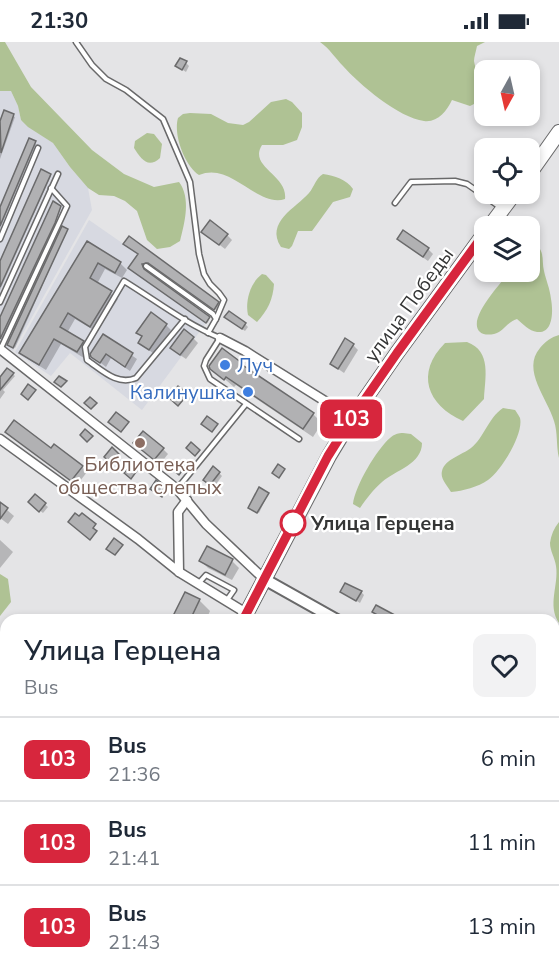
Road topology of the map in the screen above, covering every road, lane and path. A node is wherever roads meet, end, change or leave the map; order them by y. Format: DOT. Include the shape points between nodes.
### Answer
graph roads {
  1 [pos="76,42"];
  2 [pos="559,132"];
  3 [pos="38,148"];
  4 [pos="540,158"];
  5 [pos="58,174"];
  6 [pos="51,188"];
  7 [pos="395,203"];
  8 [pos="507,204"];
  9 [pos="503,209"];
  10 [pos="498,216"];
  11 [pos="0,239"];
  12 [pos="474,248"];
  13 [pos="146,266"];
  14 [pos="0,302"];
  15 [pos="185,319"];
  16 [pos="216,319"];
  17 [pos="208,333"];
  18 [pos="220,338"];
  19 [pos="0,349"];
  20 [pos="246,404"];
  21 [pos="352,418"];
  22 [pos="0,439"];
  23 [pos="299,439"];
  24 [pos="177,489"];
  25 [pos="187,500"];
  26 [pos="179,572"];
  27 [pos="264,579"];
  28 [pos="242,614"];
  29 [pos="245,614"];
  30 [pos="326,614"];
  1 -- 16 [label="lane" via="106,79 163,119 190,182 204,274 224,300"];
  2 -- 4 [label="highway"];
  3 -- 11 [label="lane"];
  5 -- 6 [label="lane"];
  6 -- 14 [label="lane"];
  6 -- 19 [label="lane" via="67,206"];
  7 -- 9 [label="lane" via="411,182 455,181 467,184"];
  8 -- 9 [label="highway"];
  9 -- 10 [label="highway"];
  12 -- 21 [label="highway, улица Победы"];
  13 -- 16 [label="lane"];
  15 -- 15 [label="lane" via="124,281 85,347 87,360 120,381 136,378"];
  15 -- 17 [label="lane"];
  16 -- 17 [label="lane"];
  17 -- 18 [label="lane"];
  18 -- 20 [label="lane" via="206,360 206,373"];
  18 -- 21 [label="street"];
  19 -- 24 [label="street"];
  20 -- 23 [label="lane"];
  20 -- 24 [label="lane"];
  21 -- 27 [label="highway, улица Победы"];
  22 -- 26 [label="street"];
  24 -- 25 [label="street"];
  25 -- 26 [label="street" via="178,512"];
  25 -- 27 [label="street" via="206,524"];
  26 -- 28 [label="street" via="227,600"];
  27 -- 29 [label="highway, улица Победы"];
  27 -- 30 [label="street"];
}
